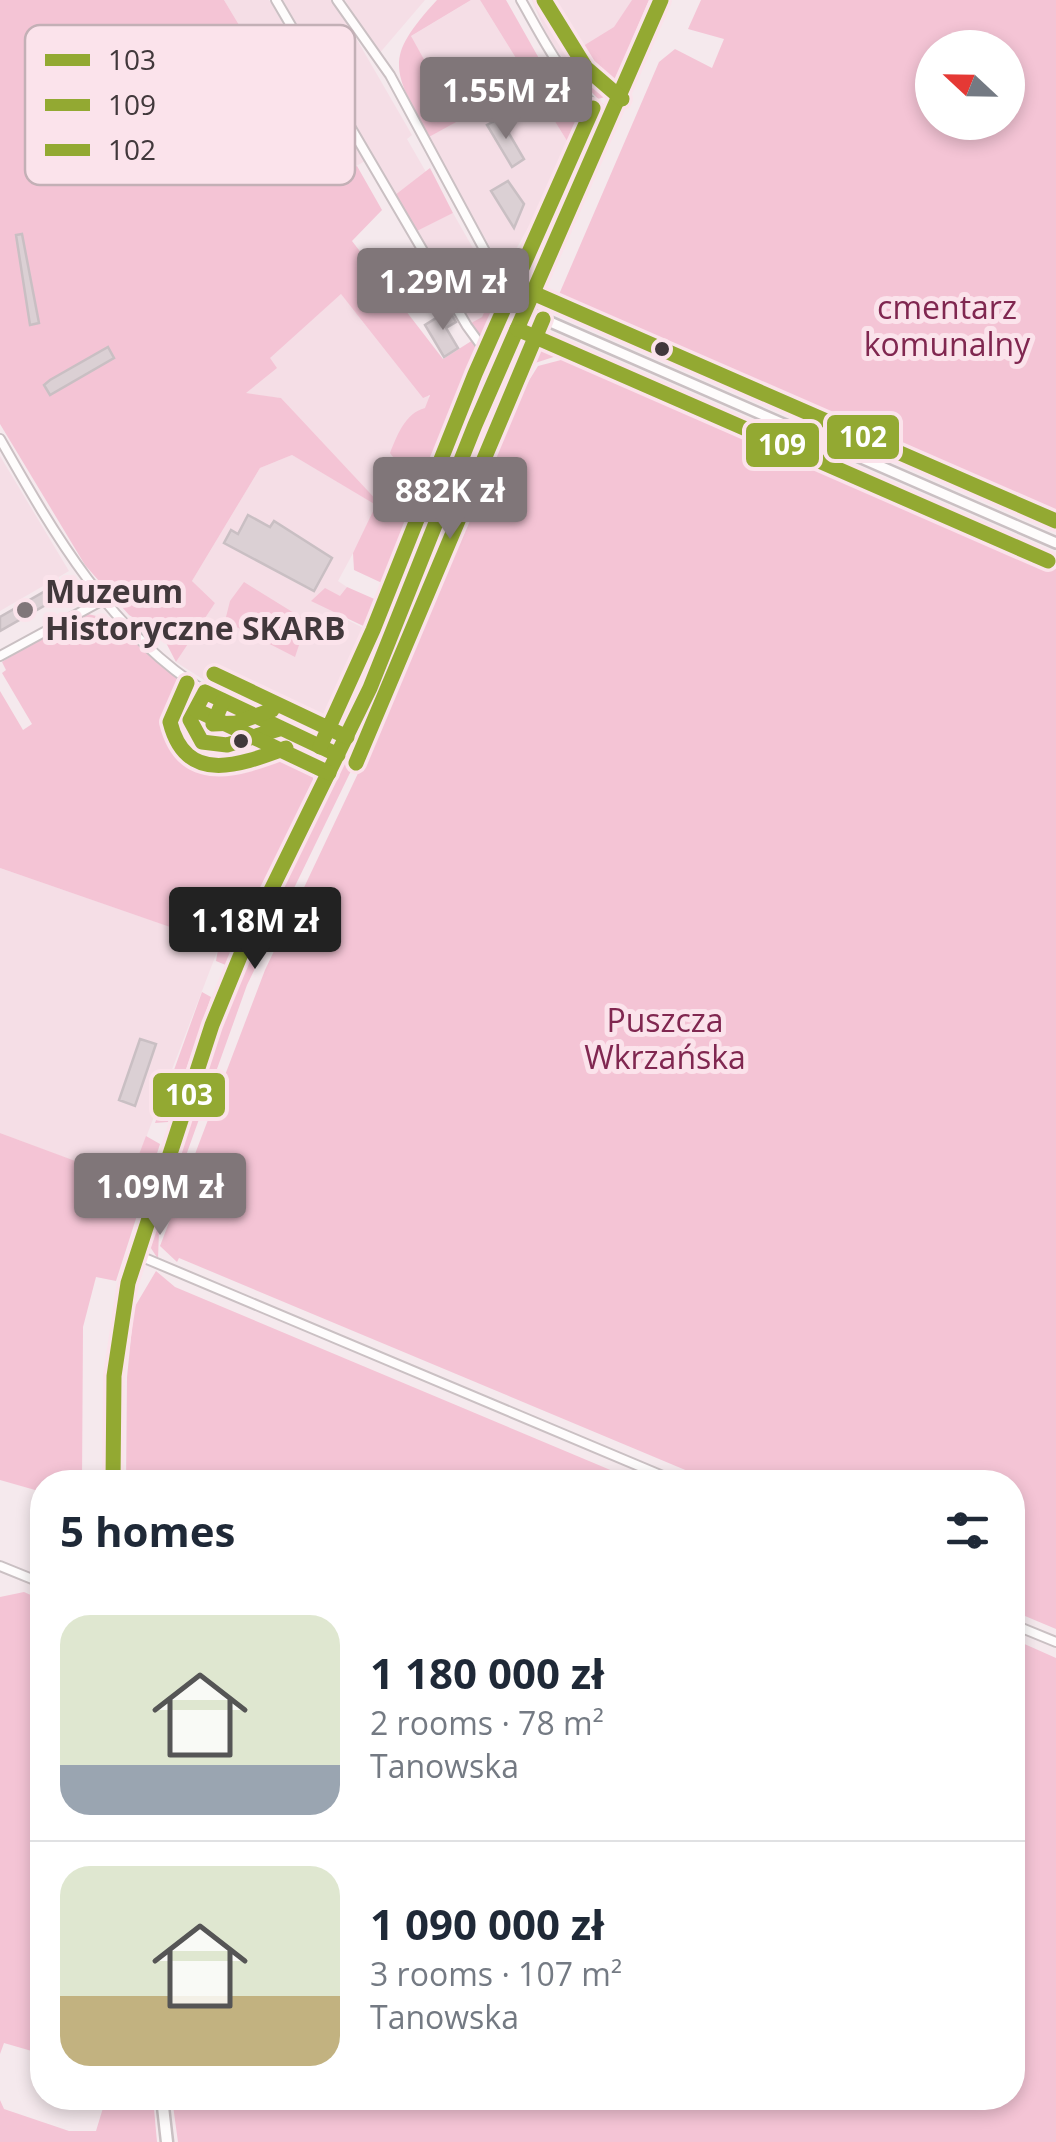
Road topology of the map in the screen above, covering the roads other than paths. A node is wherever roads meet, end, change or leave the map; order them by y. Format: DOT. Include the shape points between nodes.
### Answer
graph roads {
  1 [pos="276,0"];
  2 [pos="338,0"];
  3 [pos="522,0"];
  4 [pos="661,0"];
  5 [pos="291,25"];
  6 [pos="611,116"];
  7 [pos="355,135"];
  8 [pos="531,296"];
  9 [pos="525,311"];
  10 [pos="502,363"];
  11 [pos="0,439"];
  12 [pos="1056,543"];
  13 [pos="102,600"];
  14 [pos="0,656"];
  15 [pos="338,755"];
  16 [pos="134,1254"];
  17 [pos="113,1470"];
  18 [pos="649,1470"];
  19 [pos="0,1566"];
  20 [pos="30,1579"];
  21 [pos="1025,1629"];
  22 [pos="1056,1642"];
  23 [pos="163,2110"];
  24 [pos="167,2142"];
  1 -- 5 [label="street"];
  2 -- 8 [label="street" via="390,75 492,264"];
  3 -- 6 [label="street" via="575,83"];
  4 -- 6 [label="main road"];
  6 -- 8 [label="main road"];
  7 -- 10 [label="street" via="467,326"];
  8 -- 9 [label="main road"];
  9 -- 10 [label="main road"];
  9 -- 12 [label="street"];
  10 -- 15 [label="main road"];
  11 -- 13 [label="street" via="58,540"];
  13 -- 14 [label="street"];
  13 -- 15 [label="street" via="205,692"];
  15 -- 16 [label="main road" via="225,989"];
  16 -- 17 [label="main road" via="114,1376"];
  16 -- 18 [label="street"];
  19 -- 20 [label="street"];
  21 -- 22 [label="street"];
  23 -- 24 [label="main road"];
}
